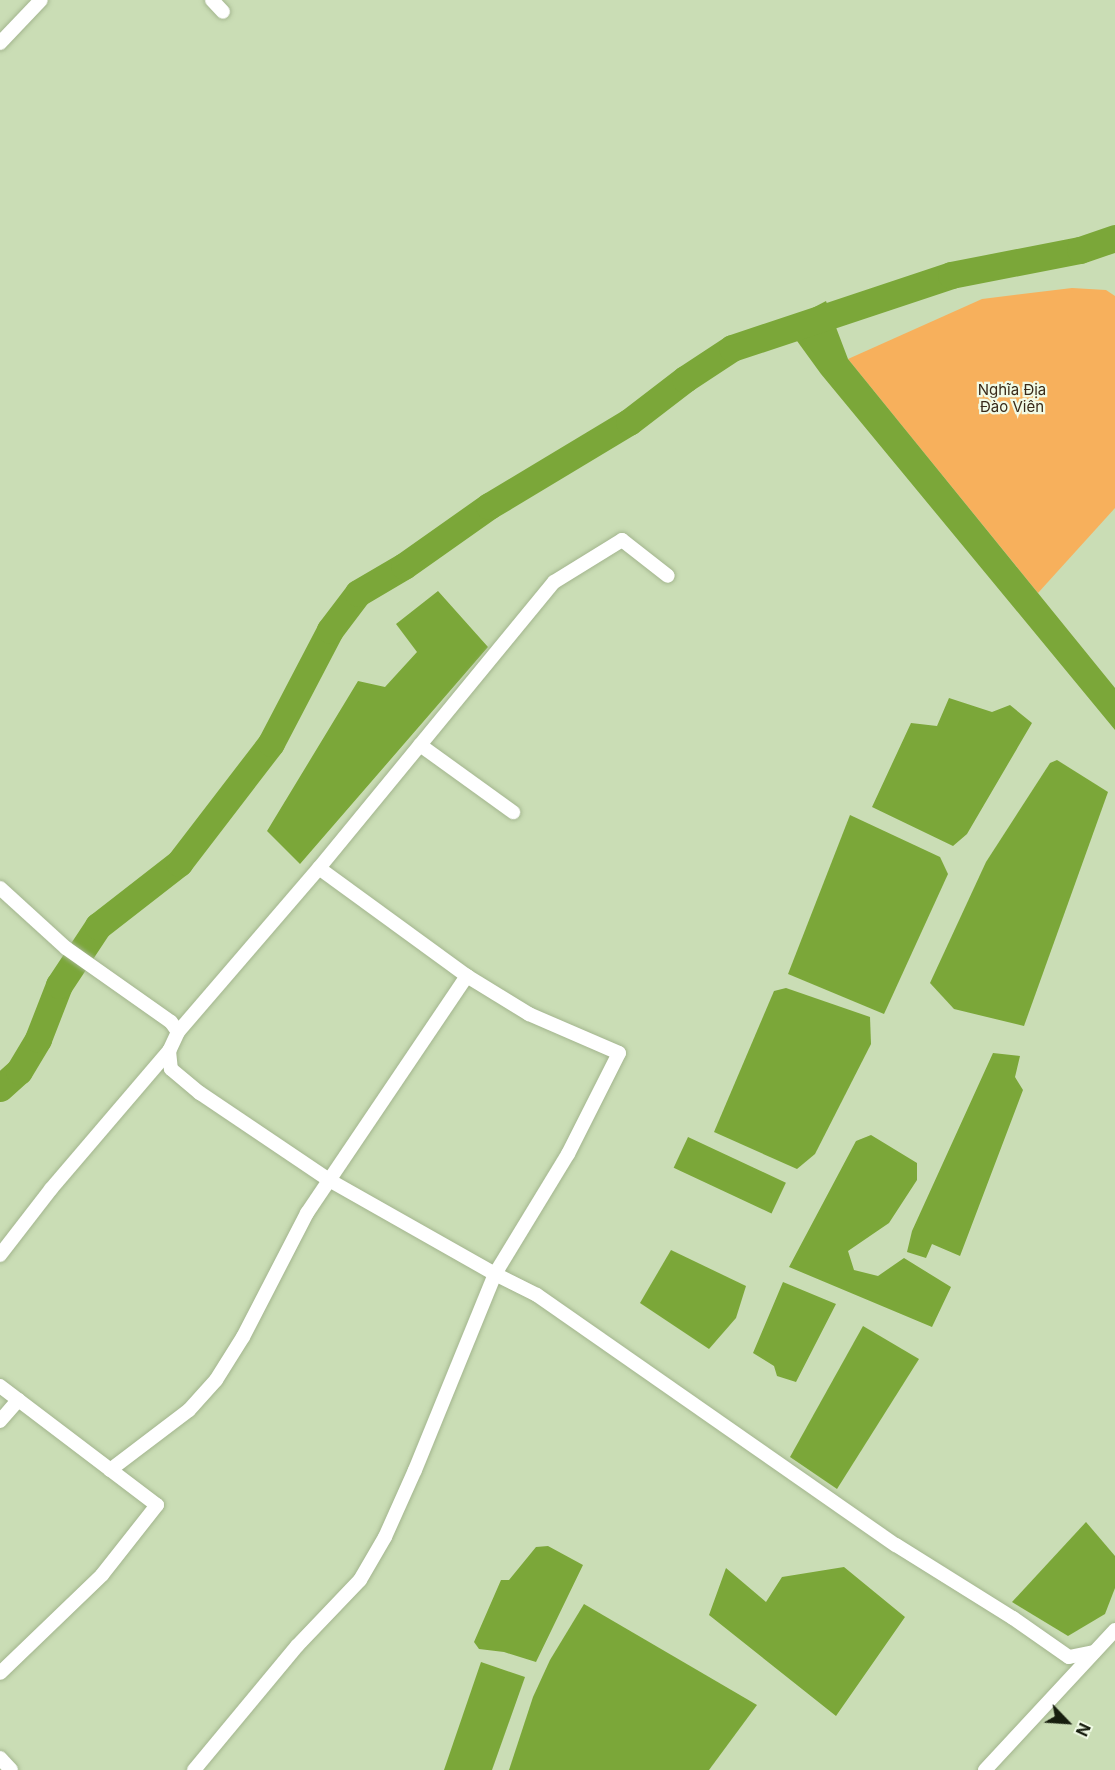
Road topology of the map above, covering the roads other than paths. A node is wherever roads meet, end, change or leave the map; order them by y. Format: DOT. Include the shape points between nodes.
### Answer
graph roads {
  1 [pos="41,0"];
  2 [pos="212,0"];
  3 [pos="223,12"];
  4 [pos="0,43"];
  5 [pos="668,576"];
  6 [pos="420,745"];
  7 [pos="513,812"];
  8 [pos="319,868"];
  9 [pos="0,888"];
  10 [pos="467,976"];
  11 [pos="178,1032"];
  12 [pos="169,1051"];
  13 [pos="329,1180"];
  14 [pos="0,1255"];
  15 [pos="495,1274"];
  16 [pos="0,1386"];
  17 [pos="18,1400"];
  18 [pos="0,1421"];
  19 [pos="110,1470"];
  20 [pos="1115,1630"];
  21 [pos="1094,1652"];
  22 [pos="0,1673"];
  23 [pos="0,1758"];
  24 [pos="12,1770"];
  25 [pos="194,1770"];
  26 [pos="985,1770"];
  1 -- 4 [label="street"];
  2 -- 3 [label="street"];
  5 -- 6 [label="street" via="622,540 569,571 554,582"];
  6 -- 7 [label="street"];
  6 -- 8 [label="street"];
  8 -- 10 [label="street"];
  8 -- 11 [label="street"];
  9 -- 11 [label="street" via="66,948 171,1022"];
  10 -- 13 [label="street"];
  10 -- 15 [label="street" via="547,1024 619,1053 568,1154"];
  11 -- 12 [label="street"];
  12 -- 13 [label="street" via="171,1069 186,1082"];
  12 -- 14 [label="street"];
  13 -- 15 [label="street"];
  13 -- 19 [label="street" via="297,1229 243,1337 204,1395"];
  15 -- 21 [label="street" via="537,1295 896,1545 1069,1657"];
  15 -- 25 [label="street" via="385,1538 360,1580 297,1646"];
  16 -- 17 [label="street"];
  17 -- 18 [label="street"];
  17 -- 19 [label="street"];
  19 -- 22 [label="street" via="157,1505 102,1575"];
  20 -- 21 [label="street"];
  21 -- 26 [label="street"];
  23 -- 24 [label="street"];
}
